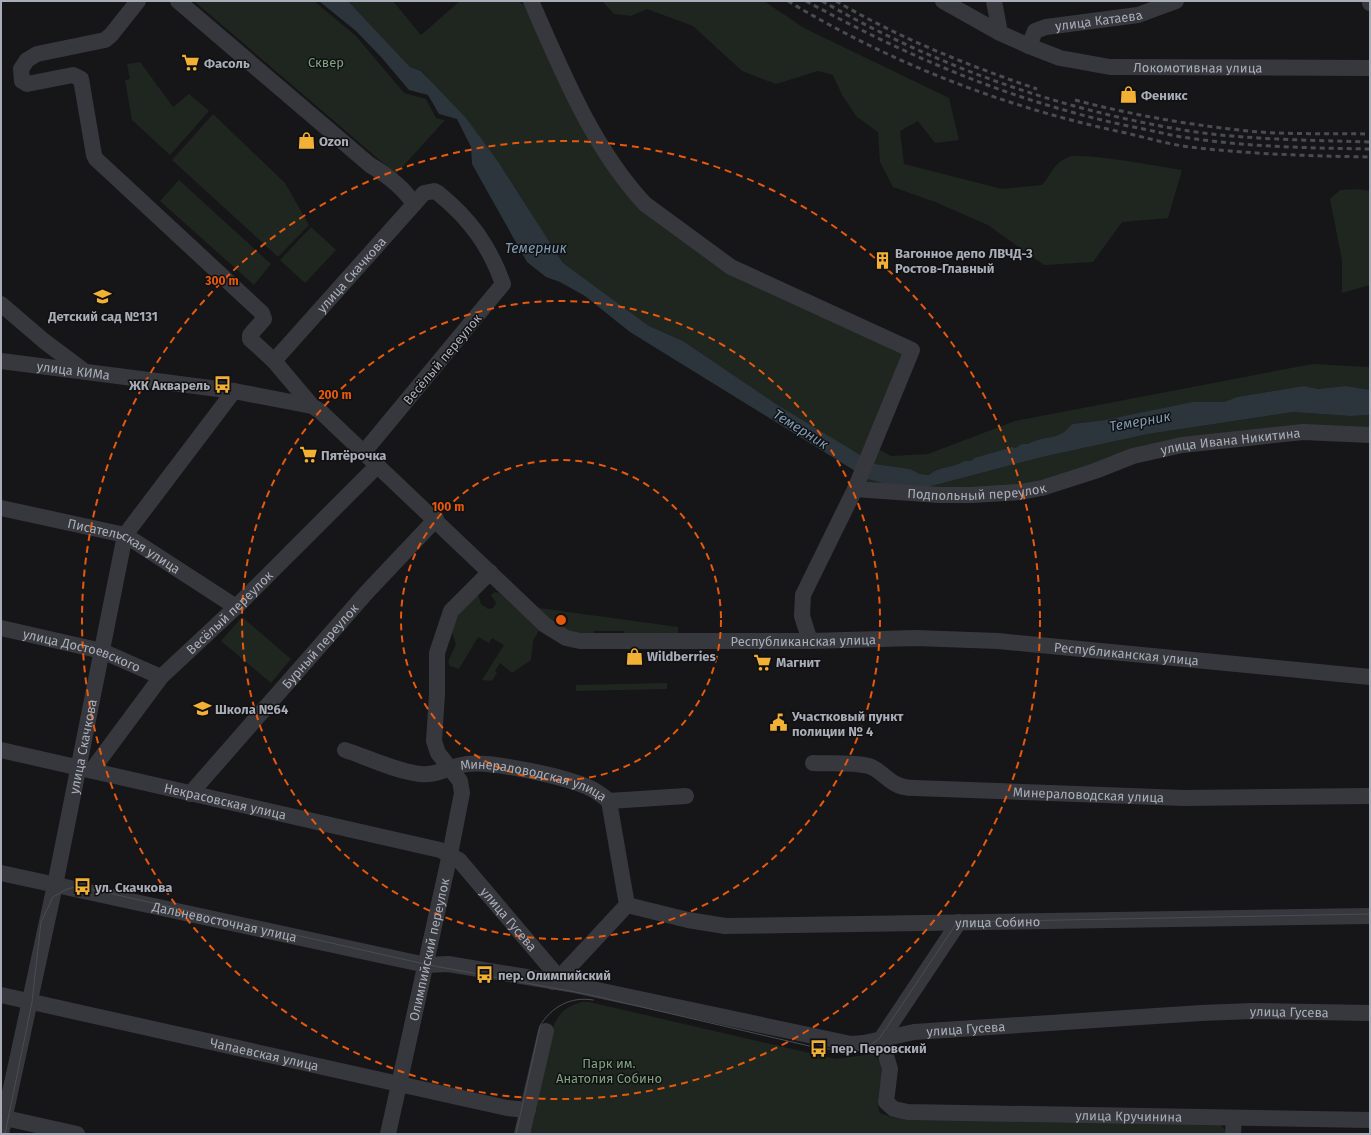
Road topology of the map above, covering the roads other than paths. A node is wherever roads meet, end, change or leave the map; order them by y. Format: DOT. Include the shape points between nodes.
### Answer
graph roads {
  1 [pos="138,1"];
  2 [pos="178,1"];
  3 [pos="531,1"];
  4 [pos="943,1"];
  5 [pos="994,1"];
  6 [pos="1176,1"];
  7 [pos="1000,33"];
  8 [pos="1029,46"];
  9 [pos="1370,68"];
  10 [pos="414,204"];
  11 [pos="503,284"];
  12 [pos="1,304"];
  13 [pos="1,361"];
  14 [pos="274,361"];
  15 [pos="85,372"];
  16 [pos="234,391"];
  17 [pos="312,406"];
  18 [pos="1370,435"];
  19 [pos="364,452"];
  20 [pos="378,465"];
  21 [pos="1095,470"];
  22 [pos="855,488"];
  23 [pos="1,508"];
  24 [pos="436,519"];
  25 [pos="125,535"];
  26 [pos="490,572"];
  27 [pos="236,607"];
  28 [pos="1,628"];
  29 [pos="810,641"];
  30 [pos="102,651"];
  31 [pos="161,677"];
  32 [pos="1370,677"];
  33 [pos="1,750"];
  34 [pos="345,750"];
  35 [pos="813,763"];
  36 [pos="85,768"];
  37 [pos="450,768"];
  38 [pos="190,794"];
  39 [pos="686,796"];
  40 [pos="1370,796"];
  41 [pos="609,801"];
  42 [pos="450,854"];
  43 [pos="1,873"];
  44 [pos="55,884"];
  45 [pos="627,905"];
  46 [pos="1370,916"];
  47 [pos="959,922"];
  48 [pos="426,965"];
  49 [pos="561,981"];
  50 [pos="1,995"];
  51 [pos="29,1001"];
  52 [pos="1370,1013"];
  53 [pos="546,1031"];
  54 [pos="882,1039"];
  55 [pos="399,1084"];
  56 [pos="528,1110"];
  57 [pos="3,1117"];
  58 [pos="1234,1118"];
  59 [pos="1370,1120"];
  60 [pos="1,1134"];
  61 [pos="77,1134"];
  62 [pos="388,1134"];
  63 [pos="522,1134"];
  64 [pos="1233,1134"];
  1 -- 14 [label="street, Республиканская улица" via="105,40 32,56 21,69 22,81 27,84 72,75 81,79 96,159 262,312 264,319 249,337"];
  2 -- 10 [label="street" via="370,166 395,182"];
  3 -- 22 [label="street" via="584,118 634,192 645,204 731,267 912,350"];
  4 -- 7 [label="street, Локомотивная улица"];
  5 -- 7 [label="street"];
  6 -- 8 [label="street, улица Катаева" via="1138,16 1046,27 1035,31"];
  7 -- 8 [label="street, Локомотивная улица"];
  8 -- 9 [label="street, Локомотивная улица" via="1060,58 1110,67"];
  10 -- 11 [label="street, улица Скачкова" via="424,193 430,191 438,193 457,208 472,226 492,259"];
  10 -- 14 [label="street, улица Скачкова"];
  11 -- 19 [label="street, Весёлый переулок"];
  12 -- 15 [label="street"];
  13 -- 15 [label="street, улица КИМа"];
  14 -- 17 [label="street, Республиканская улица"];
  15 -- 16 [label="street, улица КИМа"];
  16 -- 17 [label="street, улица КИМа"];
  16 -- 25 [label="street, улица Скачкова"];
  17 -- 19 [label="street, Республиканская улица"];
  18 -- 21 [label="street, улица Ивана Никитина" via="1303,432 1182,445 1139,454"];
  19 -- 20 [label="street, Республиканская улица"];
  20 -- 24 [label="street, Республиканская улица"];
  20 -- 27 [label="street, Весёлый переулок"];
  21 -- 22 [label="street, Подпольный переулок" via="1042,488 1000,494 939,495"];
  22 -- 29 [label="street" via="803,595 802,616"];
  23 -- 25 [label="street, Писательская улица"];
  24 -- 26 [label="street, Республиканская улица"];
  24 -- 38 [label="street, Бурный переулок" via="367,592"];
  25 -- 27 [label="street, Писательская улица"];
  25 -- 30 [label="street, улица Скачкова"];
  26 -- 29 [label="street, Республиканская улица" via="545,625 566,638 580,641"];
  26 -- 37 [label="street, Олимпийский переулок" via="451,611 439,644 436,662 434,741 435,748"];
  27 -- 31 [label="street, Весёлый переулок"];
  28 -- 30 [label="street, улица Достоевского"];
  29 -- 32 [label="street, Республиканская улица" via="916,638 998,641"];
  30 -- 31 [label="street, улица Достоевского"];
  30 -- 36 [label="street, улица Скачкова"];
  31 -- 36 [label="street, Весёлый переулок"];
  33 -- 36 [label="street, Некрасовская улица"];
  34 -- 37 [label="street" via="419,774 436,773"];
  35 -- 40 [label="street, Минераловодская улица" via="869,766 894,783 915,788 1184,798"];
  36 -- 38 [label="street, Некрасовская улица"];
  36 -- 44 [label="street, улица Скачкова"];
  37 -- 41 [label="street, Минераловодская улица" via="478,763 568,780 592,789"];
  37 -- 42 [label="street, Олимпийский переулок" via="460,781 462,792"];
  38 -- 42 [label="street, Некрасовская улица"];
  39 -- 41 [label="street, Минераловодская улица"];
  41 -- 45 [label="street"];
  42 -- 48 [label="street, Олимпийский переулок"];
  42 -- 49 [label="street, улица Гусева" via="458,860"];
  43 -- 44 [label="street, Дальневосточная улица"];
  44 -- 48 [label="street, Дальневосточная улица"];
  44 -- 51 [label="street, улица Скачкова"];
  45 -- 47 [label="street, улица Собино" via="725,926"];
  45 -- 49 [label="street"];
  46 -- 47 [label="street, улица Собино"];
  47 -- 54 [label="street"];
  48 -- 49 [label="street, улица Гусева" via="448,964"];
  48 -- 55 [label="street, Олимпийский переулок"];
  49 -- 54 [label="street, улица Гусева" via="851,1044"];
  50 -- 51 [label="street, Чапаевская улица"];
  51 -- 55 [label="street, Чапаевская улица"];
  51 -- 57 [label="street, улица Скачкова"];
  52 -- 54 [label="street, улица Гусева" via="1201,1013 914,1032"];
  53 -- 56 [label="street"];
  54 -- 58 [label="street, улица Кручинина" via="890,1069 886,1096 894,1110"];
  55 -- 56 [label="street, Чапаевская улица" via="506,1108"];
  55 -- 62 [label="street, Олимпийский переулок"];
  56 -- 63 [label="street"];
  57 -- 60 [label="street, улица Скачкова"];
  57 -- 61 [label="street"];
  58 -- 59 [label="street, улица Кручинина"];
  58 -- 64 [label="street"];
}
